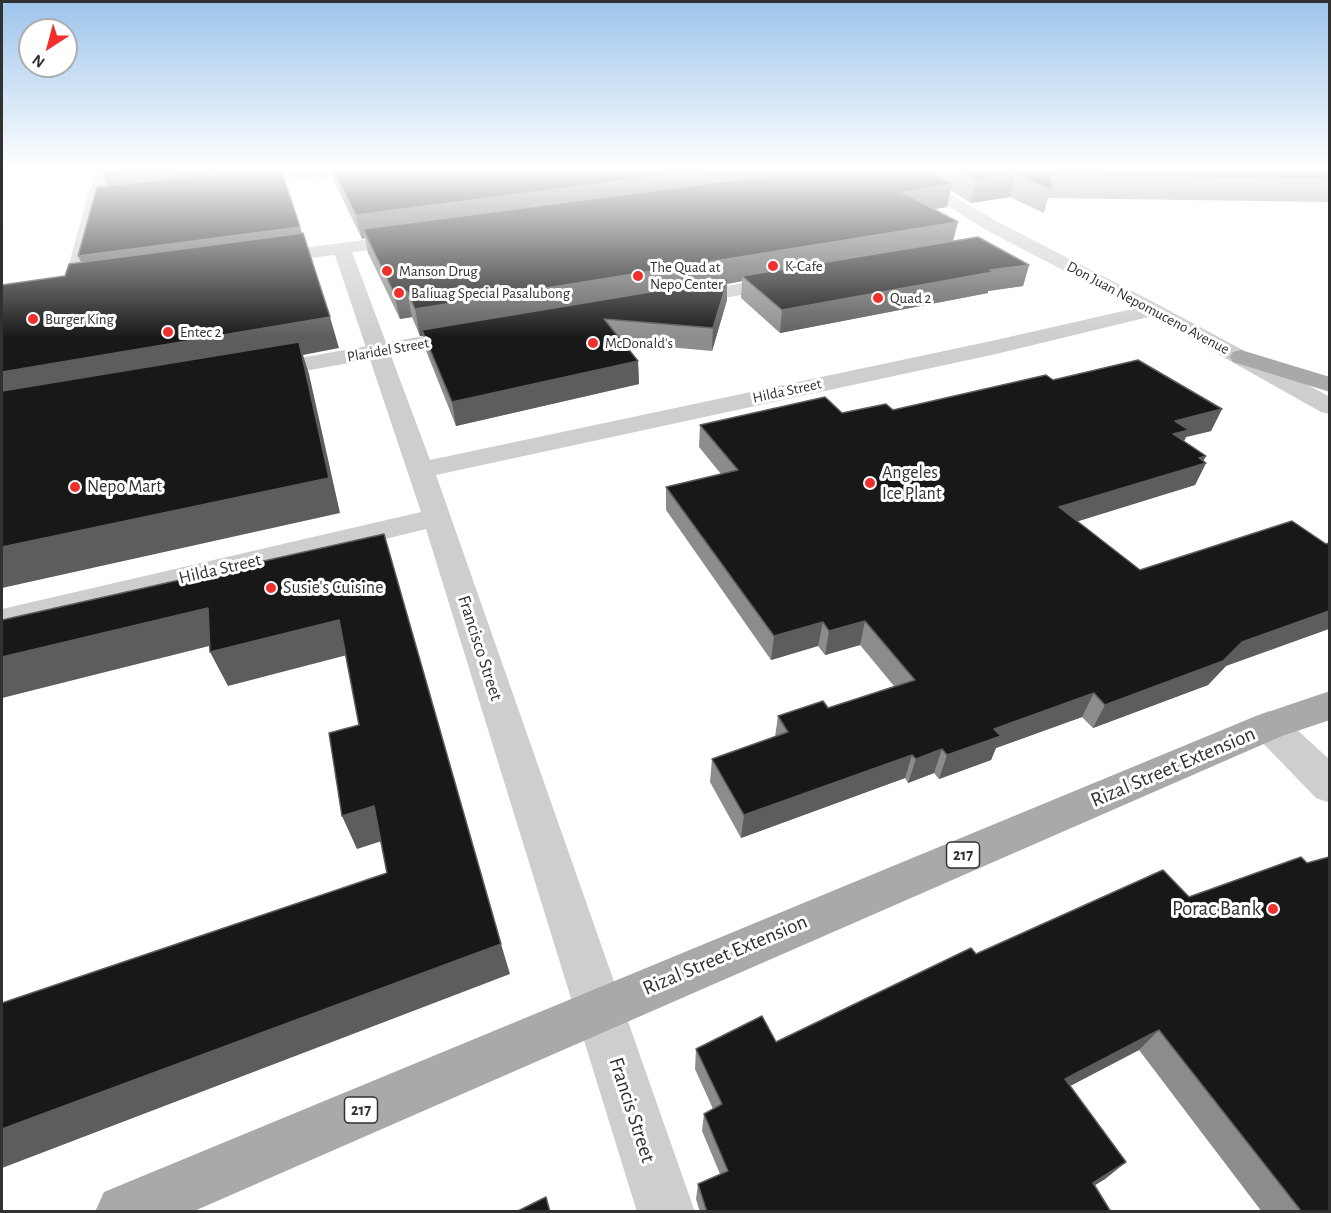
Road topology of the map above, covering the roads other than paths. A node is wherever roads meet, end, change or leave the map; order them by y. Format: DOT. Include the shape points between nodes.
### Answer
graph roads {
  1 [pos="88,226"];
  2 [pos="995,226"];
  3 [pos="430,237"];
  4 [pos="1023,242"];
  5 [pos="990,247"];
  6 [pos="342,249"];
  7 [pos="244,262"];
  8 [pos="810,278"];
  9 [pos="95,283"];
  10 [pos="73,286"];
  11 [pos="53,289"];
  12 [pos="667,302"];
  13 [pos="1154,310"];
  14 [pos="491,332"];
  15 [pos="379,351"];
  16 [pos="1241,357"];
  17 [pos="239,375"];
  18 [pos="1329,385"];
  19 [pos="1329,407"];
  20 [pos="420,470"];
  21 [pos="437,517"];
  22 [pos="2,621"];
  23 [pos="1329,705"];
  24 [pos="1269,726"];
  25 [pos="1329,786"];
  26 [pos="598,1009"];
  27 [pos="124,1212"];
  28 [pos="666,1212"];
  1 -- 10 [label="street"];
  2 -- 4 [label="street, Don Juan Nepomuceno Avenue"];
  3 -- 6 [label="street"];
  4 -- 5 [label="street"];
  4 -- 13 [label="street, Don Juan Nepomuceno Avenue"];
  6 -- 7 [label="street"];
  6 -- 15 [label="street, Francisco Street"];
  8 -- 12 [label="street"];
  9 -- 10 [label="street"];
  10 -- 11 [label="street"];
  13 -- 16 [label="street, Don Juan Nepomuceno Avenue"];
  13 -- 20 [label="street, Hilda Street"];
  14 -- 15 [label="street, Plaridel Street"];
  15 -- 17 [label="street, Plaridel Street"];
  15 -- 20 [label="street, Francisco Street"];
  16 -- 18 [label="main road"];
  16 -- 19 [label="street, Don Juan Nepomuceno Avenue"];
  20 -- 21 [label="street, Francisco Street"];
  21 -- 22 [label="street, Hilda Street"];
  21 -- 26 [label="street, Francisco Street"];
  23 -- 24 [label="main road, Rizal Street Extension / 217"];
  24 -- 25 [label="street"];
  24 -- 26 [label="main road, Rizal Street Extension / 217"];
  26 -- 27 [label="main road, Rizal Street Extension / 217"];
  26 -- 28 [label="street, Francis Street"];
}
